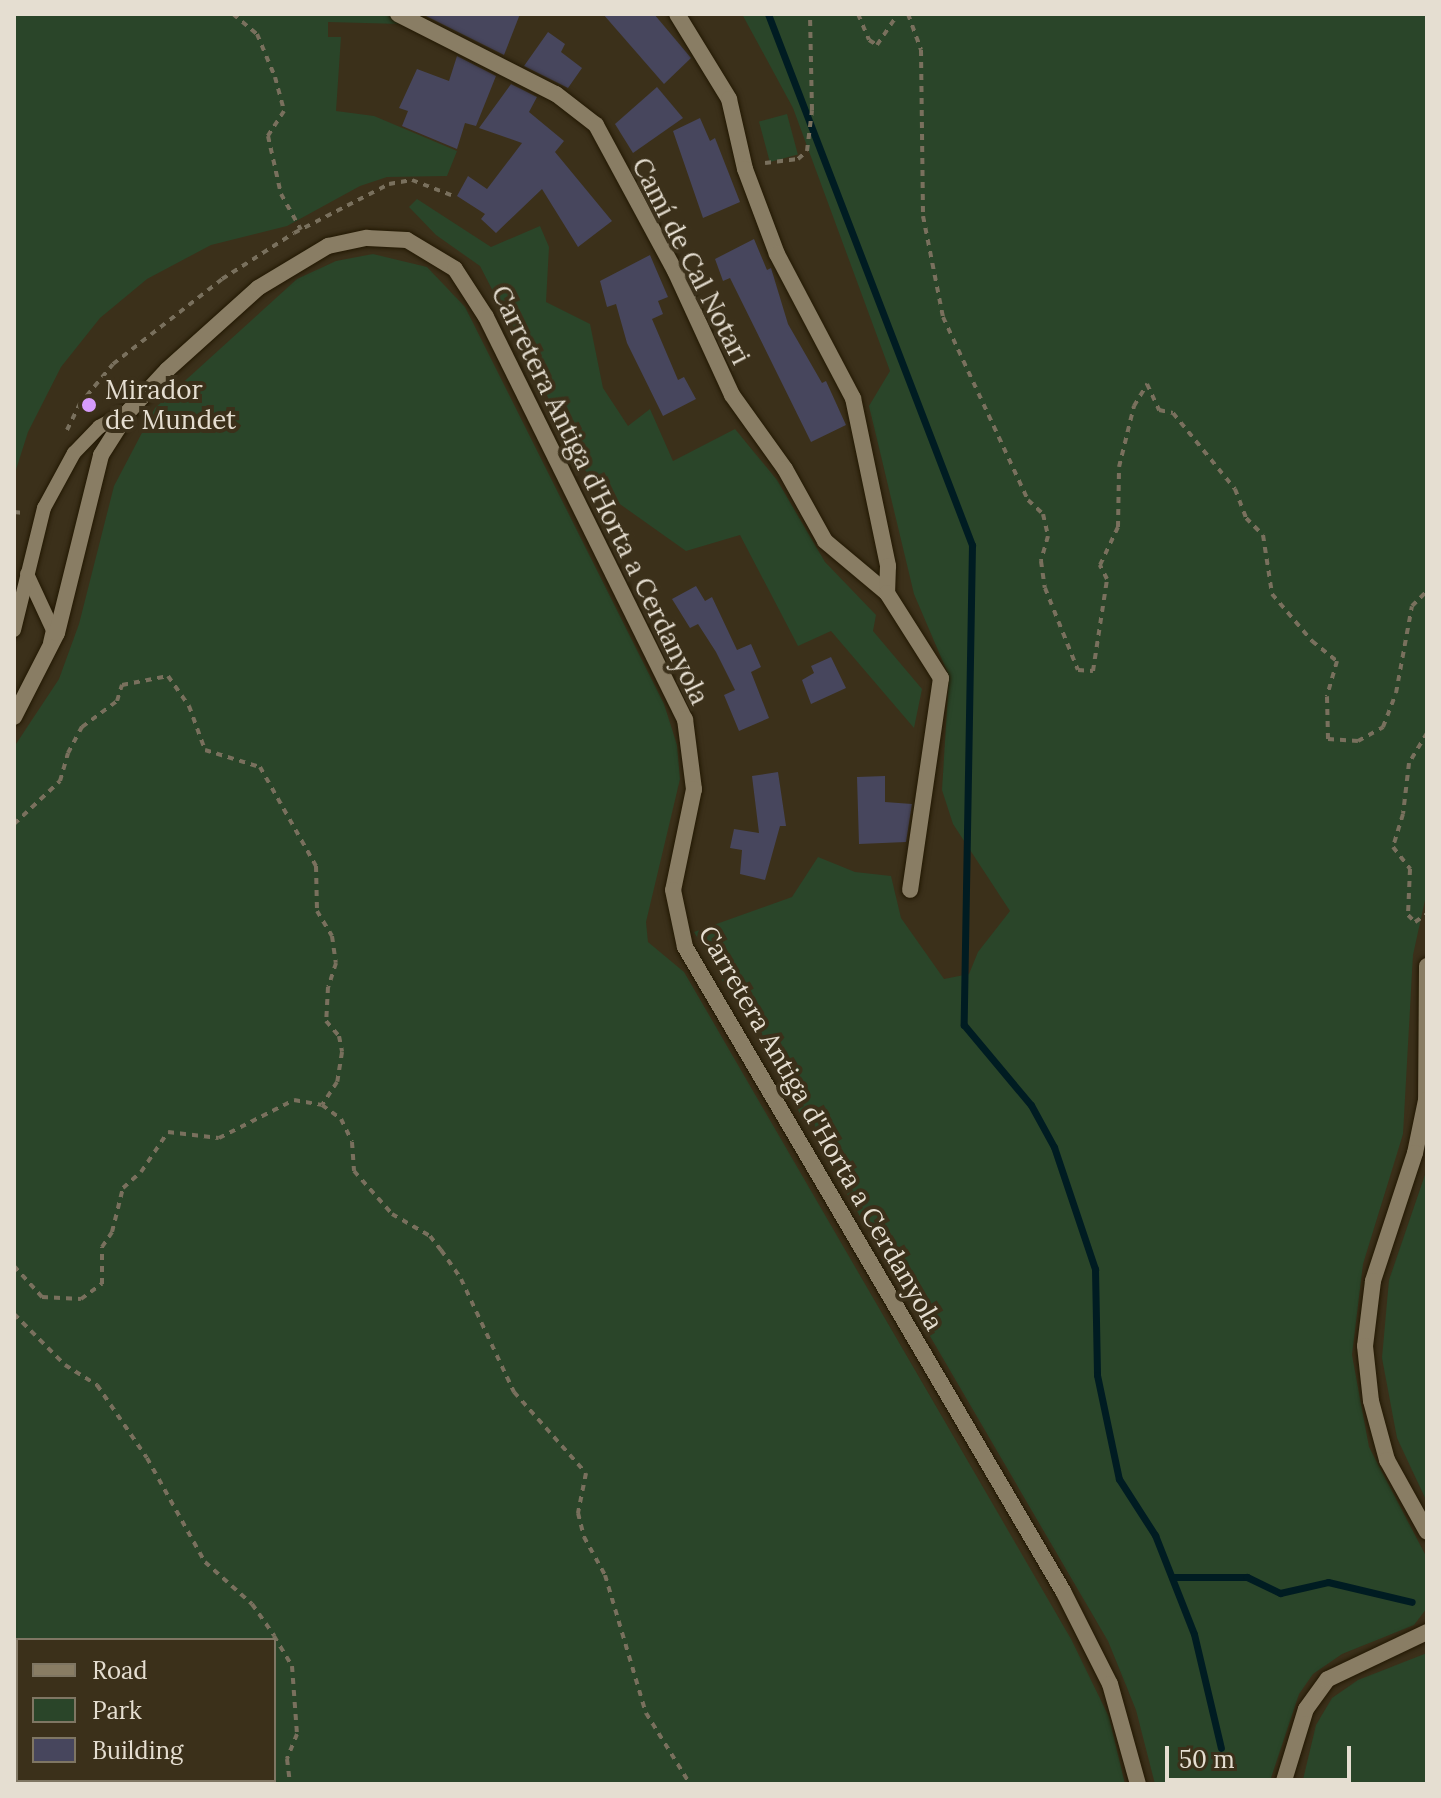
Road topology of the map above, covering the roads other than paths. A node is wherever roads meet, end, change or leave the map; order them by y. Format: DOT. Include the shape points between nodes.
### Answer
graph roads {
  1 [pos="398,14"];
  2 [pos="677,14"];
  3 [pos="129,411"];
  4 [pos="27,574"];
  5 [pos="887,593"];
  6 [pos="14,630"];
  7 [pos="47,659"];
  8 [pos="14,717"];
  9 [pos="910,890"];
  10 [pos="1427,966"];
  11 [pos="1427,1532"];
  12 [pos="1427,1632"];
  13 [pos="1138,1784"];
  14 [pos="1283,1784"];
  1 -- 5 [label="street, Camí de Cal Notari" via="556,94 596,125 675,271 732,395 785,469 825,541"];
  2 -- 5 [label="street" via="719,77 777,254 853,398 888,566"];
  3 -- 4 [label="lane" via="99,427 74,453 44,508"];
  3 -- 7 [label="street, Carretera Antiga d'Horta a Cerdanyola" via="90,486 64,609"];
  3 -- 13 [label="street, Carretera Antiga d'Horta a Cerdanyola" via="258,288 328,246 367,238 407,240 440,257 467,284 685,719 694,789 673,890 685,947 1069,1602 1110,1684"];
  4 -- 6 [label="lane"];
  4 -- 7 [label="lane" via="53,630"];
  5 -- 9 [label="street, Camí de Cal Notari" via="941,678"];
  7 -- 8 [label="street, Carretera Antiga d'Horta a Cerdanyola"];
  10 -- 11 [label="street" via="1424,1112 1373,1281 1365,1346 1371,1401 1387,1460"];
  12 -- 14 [label="street" via="1409,1645 1342,1669 1322,1685 1306,1709"];
}
